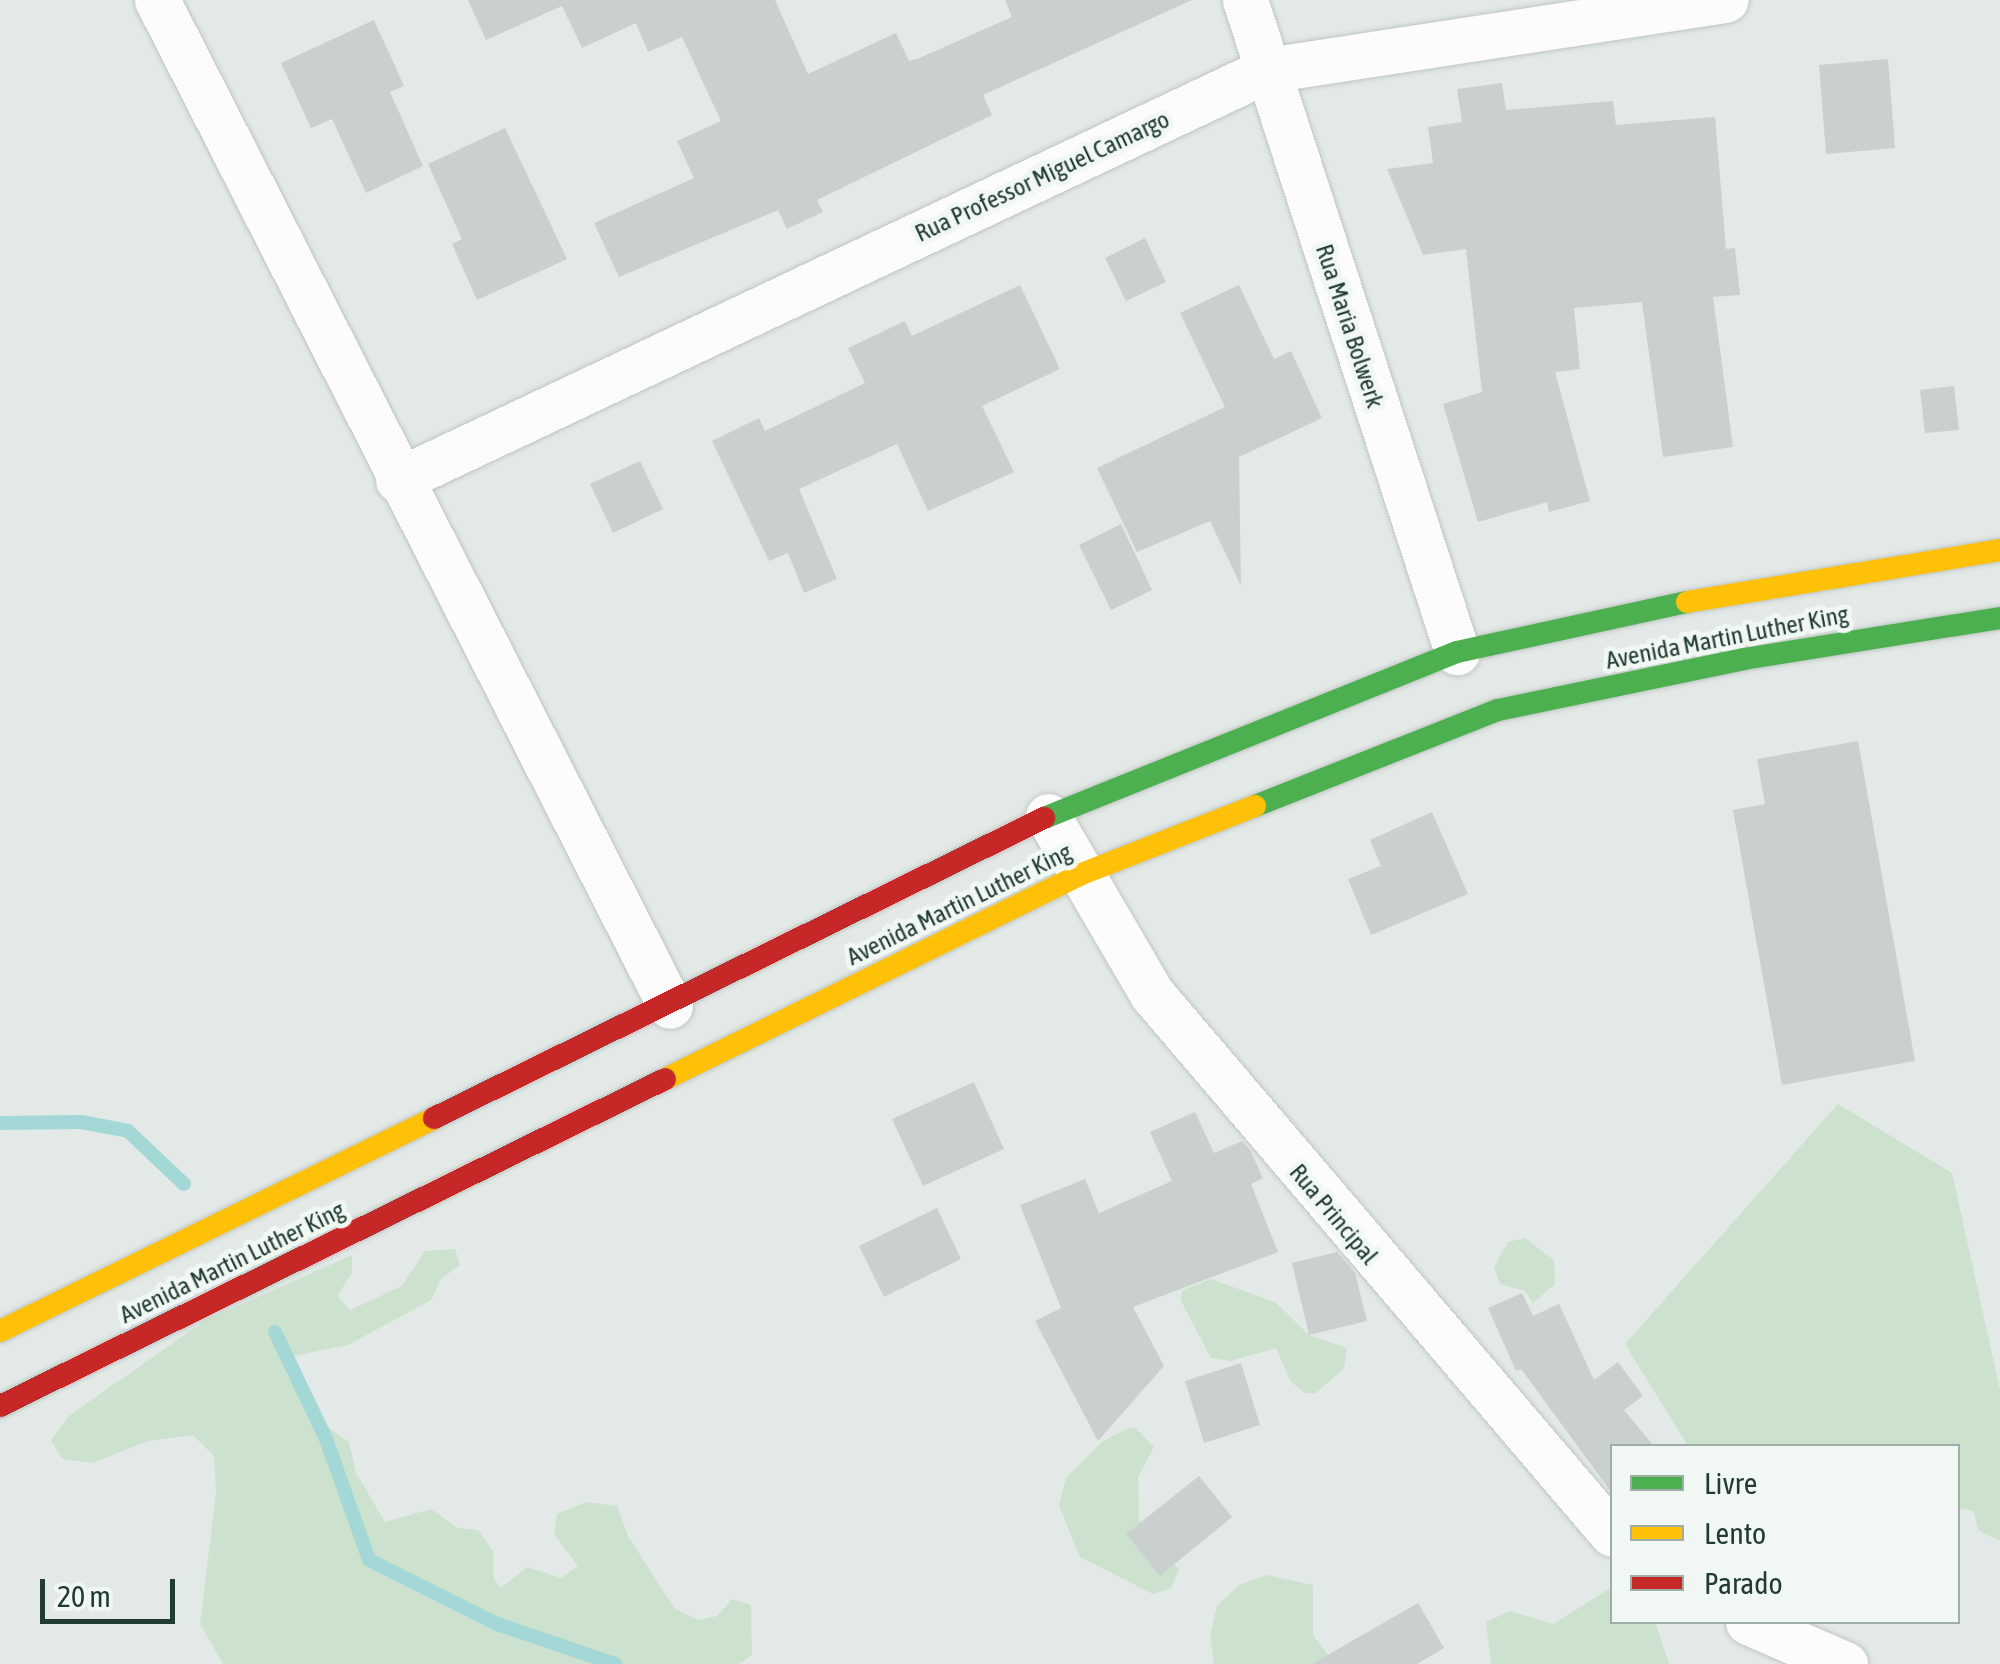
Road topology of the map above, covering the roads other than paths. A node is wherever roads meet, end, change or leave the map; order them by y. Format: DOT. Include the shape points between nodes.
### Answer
graph roads {
  1 [pos="1245,0"];
  2 [pos="1726,0"];
  3 [pos="165,3"];
  4 [pos="1266,70"];
  5 [pos="398,480"];
  6 [pos="2000,550"];
  7 [pos="1736,592"];
  8 [pos="2000,618"];
  9 [pos="1742,642"];
  10 [pos="1457,652"];
  11 [pos="1048,816"];
  12 [pos="1079,875"];
  13 [pos="670,1006"];
  14 [pos="0,1331"];
  15 [pos="0,1406"];
  16 [pos="1610,1532"];
  17 [pos="1753,1624"];
  18 [pos="1845,1664"];
  1 -- 4 [label="street, Rua Maria Bolwerk"];
  2 -- 4 [label="street, Rua Professor Miguel Camargo"];
  3 -- 5 [label="street"];
  4 -- 5 [label="street, Rua Professor Miguel Camargo"];
  4 -- 10 [label="street, Rua Maria Bolwerk"];
  5 -- 13 [label="street"];
  6 -- 7 [label="main road, Avenida Martin Luther King"];
  7 -- 9 [label="main road"];
  7 -- 10 [label="main road, Avenida Martin Luther King"];
  8 -- 9 [label="main road, Avenida Martin Luther King"];
  9 -- 12 [label="main road, Avenida Martin Luther King" via="1498,710"];
  10 -- 11 [label="main road, Avenida Martin Luther King"];
  11 -- 12 [label="street, Rua Principal"];
  11 -- 13 [label="main road, Avenida Martin Luther King"];
  12 -- 15 [label="main road, Avenida Martin Luther King"];
  12 -- 16 [label="street, Rua Principal" via="1152,994"];
  13 -- 14 [label="main road, Avenida Martin Luther King"];
  17 -- 18 [label="street"];
}
